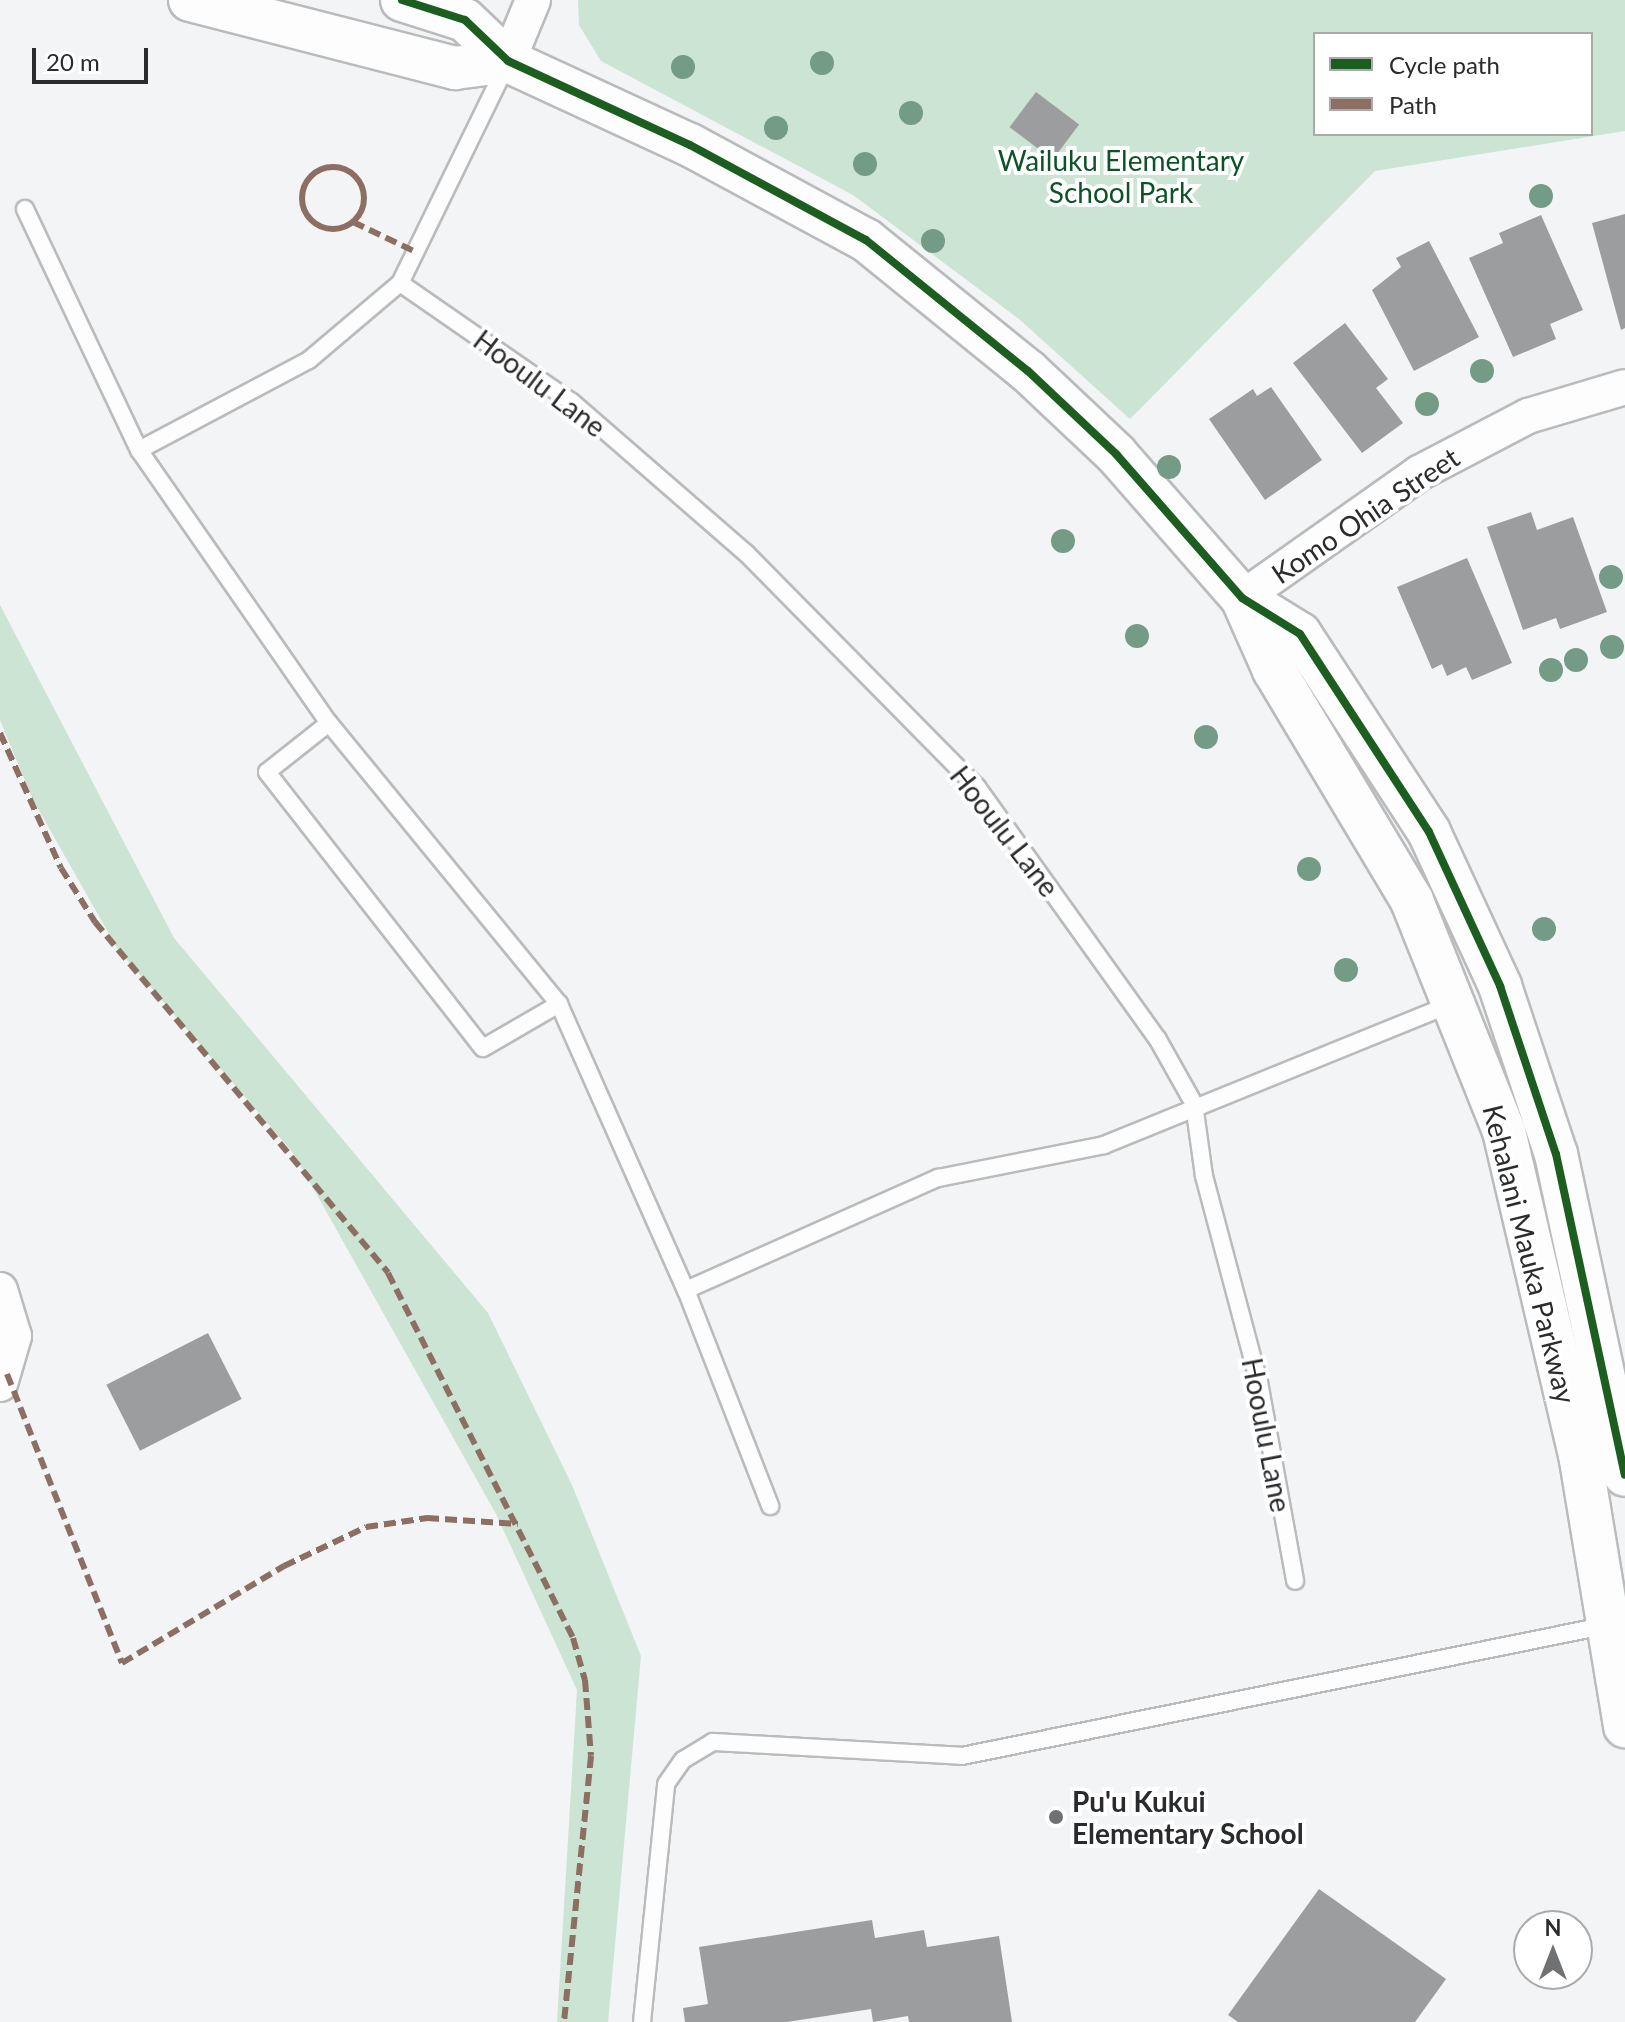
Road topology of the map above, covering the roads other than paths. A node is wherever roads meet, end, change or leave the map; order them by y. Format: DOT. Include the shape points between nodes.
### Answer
graph roads {
  1 [pos="190,0"];
  2 [pos="402,0"];
  3 [pos="533,0"];
  4 [pos="508,61"];
  5 [pos="25,209"];
  6 [pos="400,283"];
  7 [pos="1625,387"];
  8 [pos="139,450"];
  9 [pos="1242,598"];
  10 [pos="329,723"];
  11 [pos="559,1004"];
  12 [pos="1437,1010"];
  13 [pos="1194,1104"];
  14 [pos="0,1290"];
  15 [pos="686,1290"];
  16 [pos="0,1384"];
  17 [pos="1625,1475"];
  18 [pos="770,1506"];
  19 [pos="1295,1581"];
  20 [pos="1617,1624"];
  21 [pos="1625,1726"];
  22 [pos="642,2022"];
  1 -- 4 [label="street" via="455,68"];
  2 -- 4 [label="street, Kehalani Mauka Parkway" via="465,20"];
  3 -- 4 [label="street"];
  4 -- 6 [label="lane"];
  4 -- 9 [label="street, Kehalani Mauka Parkway" via="690,145 866,240 1094,433"];
  5 -- 8 [label="lane"];
  6 -- 8 [label="lane" via="309,360"];
  6 -- 13 [label="lane, Hooulu Lane" via="572,402 711,523 977,787 1157,1038"];
  7 -- 9 [label="street, Komo Ohia Street" via="1528,416 1419,473"];
  8 -- 10 [label="lane"];
  9 -- 17 [label="street, Kehalani Mauka Parkway" via="1300,634 1364,725 1429,832 1500,986 1556,1154"];
  9 -- 20 [label="street, Kehalani Mauka Parkway" via="1274,670 1412,901 1504,1131"];
  10 -- 11 [label="lane"];
  10 -- 11 [label="lane" via="267,772 483,1048"];
  11 -- 15 [label="lane"];
  12 -- 13 [label="lane"];
  13 -- 15 [label="lane" via="1104,1145 938,1178"];
  13 -- 19 [label="lane, Hooulu Lane" via="1204,1176 1259,1382"];
  14 -- 16 [label="street" via="14,1336"];
  15 -- 18 [label="lane"];
  20 -- 21 [label="street, Kehalani Mauka Parkway"];
  20 -- 22 [label="lane" via="962,1756 713,1742 683,1760 666,1784"];
}
